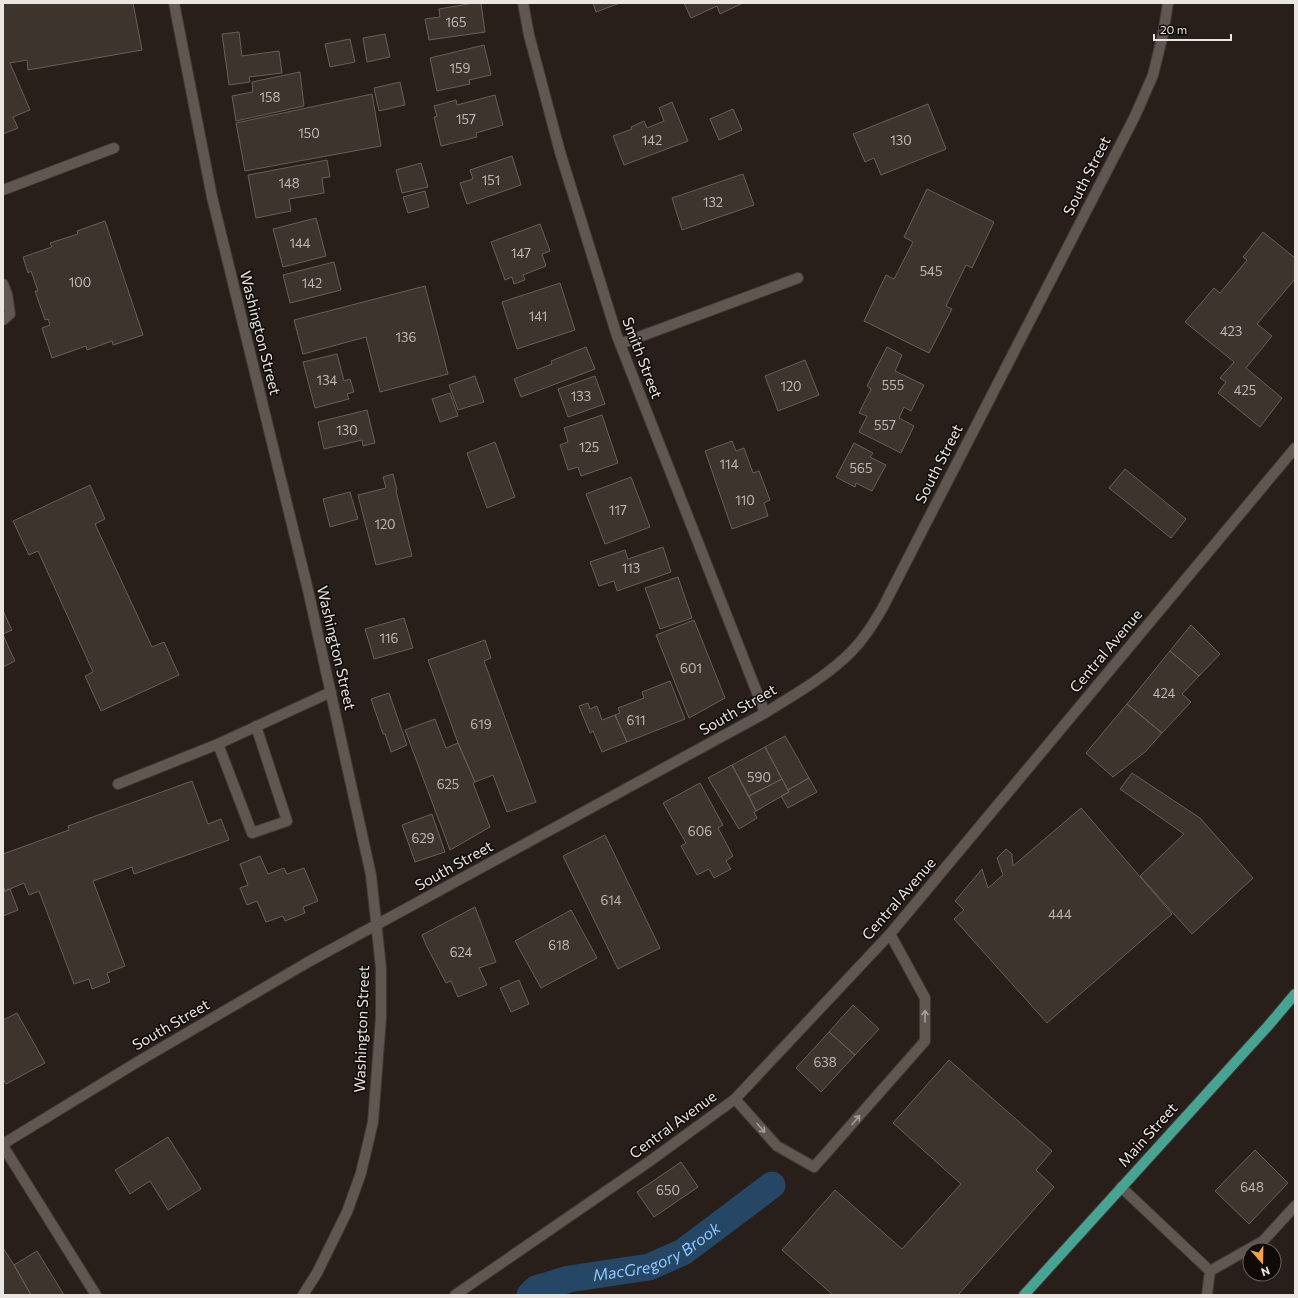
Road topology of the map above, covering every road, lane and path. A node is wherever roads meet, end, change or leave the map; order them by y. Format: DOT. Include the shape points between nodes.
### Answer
graph roads {
  1 [pos="174,3"];
  2 [pos="523,3"];
  3 [pos="1168,3"];
  4 [pos="114,148"];
  5 [pos="3,190"];
  6 [pos="798,278"];
  7 [pos="3,284"];
  8 [pos="3,320"];
  9 [pos="620,344"];
  10 [pos="1295,448"];
  11 [pos="331,692"];
  12 [pos="765,713"];
  13 [pos="256,726"];
  14 [pos="218,744"];
  15 [pos="118,784"];
  16 [pos="376,925"];
  17 [pos="890,934"];
  18 [pos="1295,994"];
  19 [pos="735,1099"];
  20 [pos="3,1145"];
  21 [pos="1121,1187"];
  22 [pos="1295,1206"];
  23 [pos="1210,1270"];
  24 [pos="96,1295"];
  25 [pos="303,1295"];
  26 [pos="455,1295"];
  27 [pos="1024,1295"];
  28 [pos="1207,1295"];
  1 -- 11 [label="street, Washington Street" via="212,197"];
  2 -- 9 [label="street, Smith Street" via="560,152"];
  3 -- 12 [label="street, South Street" via="1153,75 1135,116 878,614 852,651 829,672"];
  4 -- 5 [label="street"];
  6 -- 9 [label="street"];
  7 -- 8 [label="street" via="10,314"];
  9 -- 12 [label="street, Smith Street"];
  10 -- 17 [label="street, Central Avenue"];
  11 -- 13 [label="street"];
  11 -- 16 [label="street, Washington Street" via="371,875"];
  12 -- 16 [label="street, South Street"];
  13 -- 14 [label="street"];
  13 -- 14 [label="street" via="287,821 252,833"];
  14 -- 15 [label="street"];
  16 -- 20 [label="street, South Street" via="139,1061"];
  16 -- 25 [label="street, Washington Street" via="381,968 381,1018 373,1122 361,1172 347,1212 317,1274"];
  17 -- 19 [label="street, Central Avenue"];
  19 -- 17 [label="street, one-way" via="777,1146 814,1167 925,1041 925,998"];
  18 -- 21 [label="main road, Main Street"];
  19 -- 26 [label="street, Central Avenue" via="650,1161"];
  20 -- 24 [label="street"];
  21 -- 23 [label="street"];
  21 -- 27 [label="main road, Main Street"];
  22 -- 23 [label="street" via="1263,1241"];
  23 -- 28 [label="street"];
}
